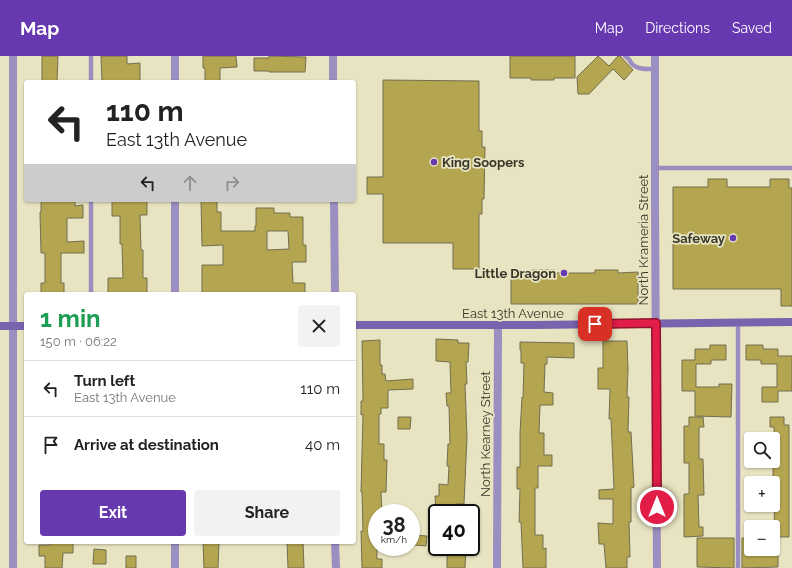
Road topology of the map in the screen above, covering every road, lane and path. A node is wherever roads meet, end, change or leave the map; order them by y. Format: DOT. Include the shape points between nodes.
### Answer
graph roads {
  1 [pos="13,56"];
  2 [pos="91,56"];
  3 [pos="175,56"];
  4 [pos="333,56"];
  5 [pos="625,56"];
  6 [pos="655,56"];
  7 [pos="655,69"];
  8 [pos="91,80"];
  9 [pos="175,80"];
  10 [pos="333,80"];
  11 [pos="655,168"];
  12 [pos="792,168"];
  13 [pos="91,202"];
  14 [pos="175,202"];
  15 [pos="334,202"];
  16 [pos="91,292"];
  17 [pos="175,292"];
  18 [pos="335,292"];
  19 [pos="792,322"];
  20 [pos="656,323"];
  21 [pos="738,323"];
  22 [pos="356,325"];
  23 [pos="498,325"];
  24 [pos="0,326"];
  25 [pos="14,326"];
  26 [pos="24,326"];
  27 [pos="175,544"];
  28 [pos="336,544"];
  29 [pos="13,568"];
  30 [pos="175,568"];
  31 [pos="336,568"];
  32 [pos="497,568"];
  33 [pos="657,568"];
  34 [pos="738,568"];
  1 -- 25 [label="street"];
  2 -- 8 [label="lane"];
  3 -- 9 [label="street"];
  4 -- 10 [label="street"];
  5 -- 7 [label="lane" via="635,67"];
  6 -- 7 [label="street, North Krameria Street"];
  7 -- 11 [label="street, North Krameria Street"];
  11 -- 12 [label="lane"];
  11 -- 20 [label="street, North Krameria Street"];
  13 -- 16 [label="lane"];
  14 -- 17 [label="street"];
  15 -- 18 [label="street"];
  19 -- 21 [label="main road, East 13th Avenue"];
  20 -- 21 [label="main road, East 13th Avenue"];
  20 -- 23 [label="main road, East 13th Avenue"];
  20 -- 33 [label="street, North Krameria Street"];
  21 -- 34 [label="lane"];
  22 -- 23 [label="main road, East 13th Avenue"];
  23 -- 32 [label="street, North Kearney Street"];
  24 -- 25 [label="main road"];
  25 -- 26 [label="main road"];
  25 -- 29 [label="street"];
  27 -- 30 [label="street"];
  28 -- 31 [label="street"];
}
